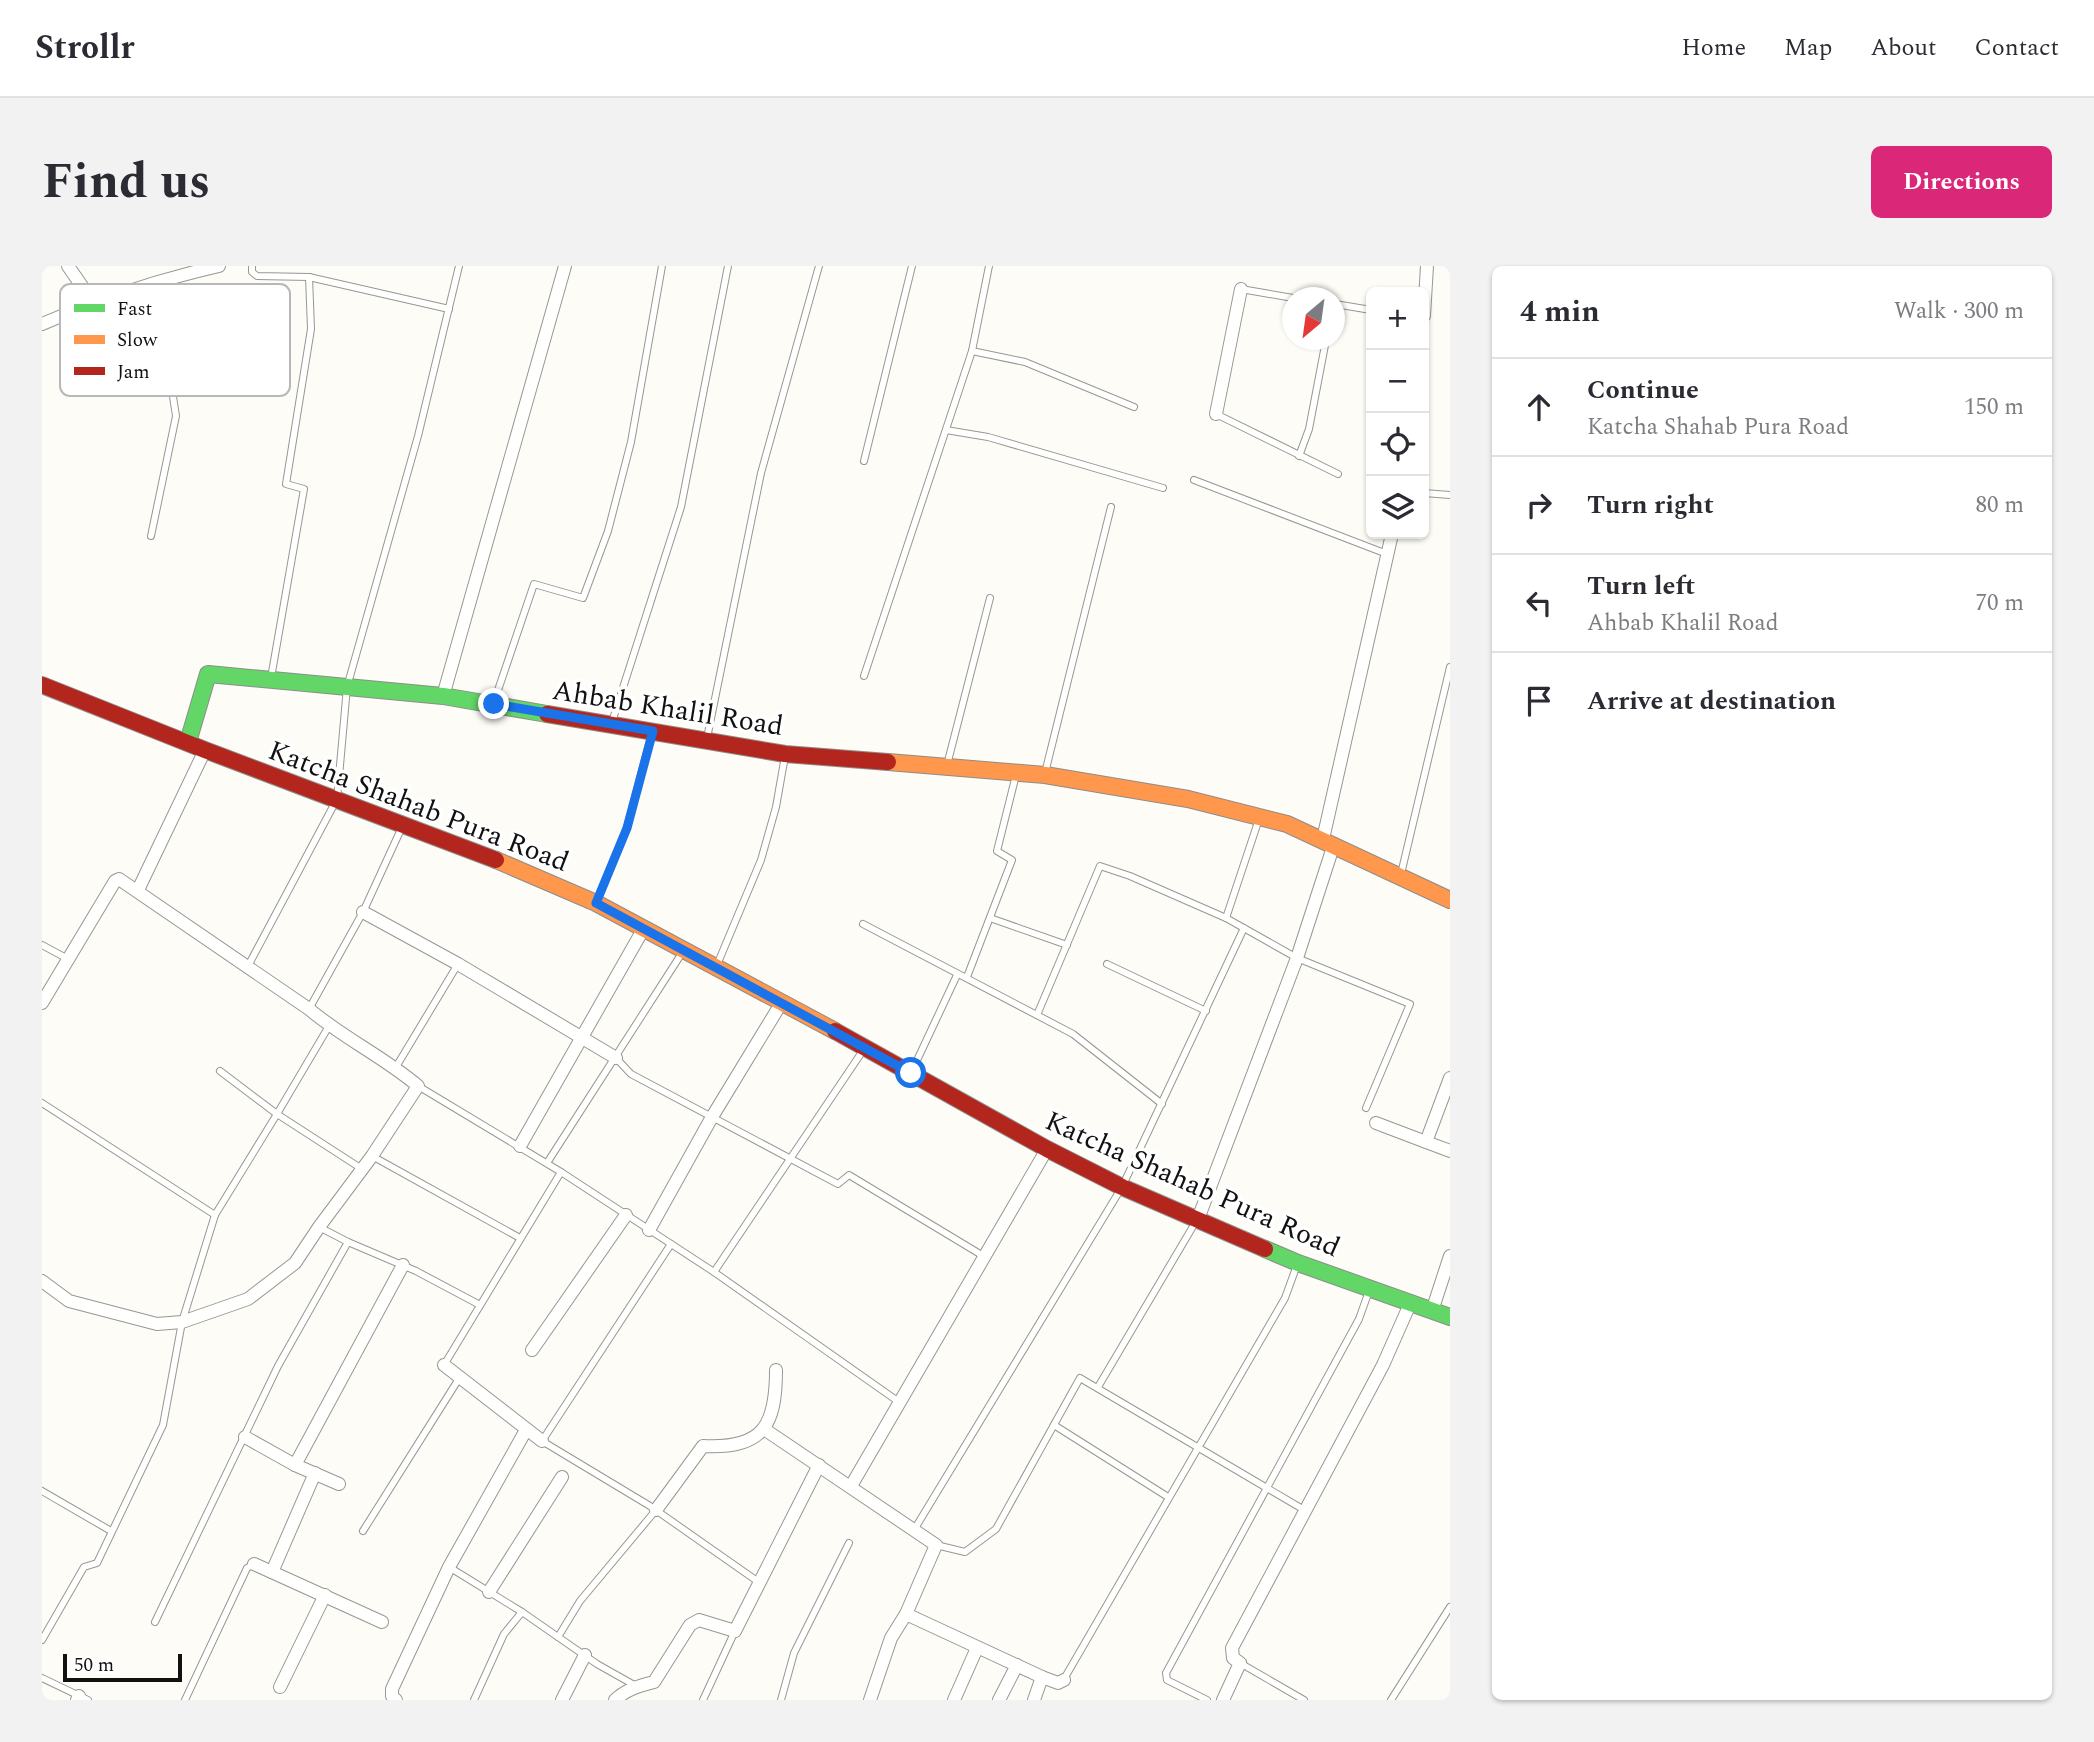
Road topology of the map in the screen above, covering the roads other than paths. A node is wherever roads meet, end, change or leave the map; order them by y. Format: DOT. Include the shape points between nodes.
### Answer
graph roads {
  1 [pos="68,266"];
  2 [pos="219,266"];
  3 [pos="252,266"];
  4 [pos="459,266"];
  5 [pos="565,266"];
  6 [pos="662,266"];
  7 [pos="729,266"];
  8 [pos="819,266"];
  9 [pos="912,266"];
  10 [pos="989,266"];
  11 [pos="1427,266"];
  12 [pos="309,277"];
  13 [pos="161,280"];
  14 [pos="80,284"];
  15 [pos="149,284"];
  16 [pos="161,284"];
  17 [pos="1426,287"];
  18 [pos="1241,289"];
  19 [pos="1282,296"];
  20 [pos="1345,306"];
  21 [pos="449,309"];
  22 [pos="1366,309"];
  23 [pos="60,316"];
  24 [pos="42,324"];
  25 [pos="1324,350"];
  26 [pos="972,351"];
  27 [pos="173,396"];
  28 [pos="1134,407"];
  29 [pos="1216,414"];
  30 [pos="946,429"];
  31 [pos="1298,456"];
  32 [pos="864,461"];
  33 [pos="1338,474"];
  34 [pos="1194,480"];
  35 [pos="1163,488"];
  36 [pos="1429,493"];
  37 [pos="1450,495"];
  38 [pos="1111,507"];
  39 [pos="151,536"];
  40 [pos="1391,539"];
  41 [pos="1387,554"];
  42 [pos="990,598"];
  43 [pos="1450,667"];
  44 [pos="864,676"];
  45 [pos="271,680"];
  46 [pos="42,685"];
  47 [pos="347,687"];
  48 [pos="443,696"];
  49 [pos="494,704"];
  50 [pos="611,724"];
  51 [pos="653,731"];
  52 [pos="706,740"];
  53 [pos="188,742"];
  54 [pos="205,750"];
  55 [pos="785,754"];
  56 [pos="946,767"];
  57 [pos="1017,773"];
  58 [pos="1045,775"];
  59 [pos="337,799"];
  60 [pos="1259,817"];
  61 [pos="403,824"];
  62 [pos="1329,841"];
  63 [pos="1400,876"];
  64 [pos="138,890"];
  65 [pos="1450,900"];
  66 [pos="596,903"];
  67 [pos="363,912"];
  68 [pos="990,918"];
  69 [pos="1226,918"];
  70 [pos="863,924"];
  71 [pos="644,928"];
  72 [pos="1244,928"];
  73 [pos="42,945"];
  74 [pos="1067,946"];
  75 [pos="684,949"];
  76 [pos="1297,958"];
  77 [pos="69,959"];
  78 [pos="458,964"];
  79 [pos="1107,964"];
  80 [pos="717,967"];
  81 [pos="247,968"];
  82 [pos="957,975"];
  83 [pos="967,977"];
  84 [pos="782,1002"];
  85 [pos="42,1003"];
  86 [pos="309,1009"];
  87 [pos="1206,1012"];
  88 [pos="1037,1015"];
  89 [pos="329,1026"];
  90 [pos="582,1036"];
  91 [pos="865,1047"];
  92 [pos="616,1058"];
  93 [pos="396,1067"];
  94 [pos="220,1071"];
  95 [pos="911,1073"];
  96 [pos="1450,1078"];
  97 [pos="418,1086"];
  98 [pos="42,1103"];
  99 [pos="1162,1104"];
  100 [pos="1367,1108"];
  101 [pos="277,1114"];
  102 [pos="712,1117"];
  103 [pos="1376,1123"];
  104 [pos="1426,1142"];
  105 [pos="520,1146"];
  106 [pos="1046,1149"];
  107 [pos="1450,1151"];
  108 [pos="372,1156"];
  109 [pos="790,1159"];
  110 [pos="547,1163"];
  111 [pos="362,1169"];
  112 [pos="561,1172"];
  113 [pos="1122,1187"];
  114 [pos="215,1214"];
  115 [pos="626,1215"];
  116 [pos="1198,1219"];
  117 [pos="319,1227"];
  118 [pos="649,1230"];
  119 [pos="520,1238"];
  120 [pos="348,1242"];
  121 [pos="671,1244"];
  122 [pos="1450,1256"];
  123 [pos="985,1257"];
  124 [pos="1298,1263"];
  125 [pos="403,1265"];
  126 [pos="714,1272"];
  127 [pos="42,1281"];
  128 [pos="1369,1289"];
  129 [pos="1409,1304"];
  130 [pos="480,1305"];
  131 [pos="1432,1311"];
  132 [pos="1450,1317"];
  133 [pos="182,1322"];
  134 [pos="532,1350"];
  135 [pos="444,1364"];
  136 [pos="776,1370"];
  137 [pos="460,1377"];
  138 [pos="1098,1388"];
  139 [pos="899,1402"];
  140 [pos="1054,1425"];
  141 [pos="764,1429"];
  142 [pos="526,1430"];
  143 [pos="245,1437"];
  144 [pos="542,1441"];
  145 [pos="1197,1448"];
  146 [pos="295,1465"];
  147 [pos="819,1465"];
  148 [pos="315,1474"];
  149 [pos="562,1478"];
  150 [pos="339,1485"];
  151 [pos="851,1486"];
  152 [pos="1266,1488"];
  153 [pos="42,1492"];
  154 [pos="1168,1497"];
  155 [pos="656,1510"];
  156 [pos="1306,1511"];
  157 [pos="914,1530"];
  158 [pos="111,1531"];
  159 [pos="363,1531"];
  160 [pos="849,1543"];
  161 [pos="936,1545"];
  162 [pos="254,1564"];
  163 [pos="449,1567"];
  164 [pos="272,1572"];
  165 [pos="760,1583"];
  166 [pos="489,1592"];
  167 [pos="325,1595"];
  168 [pos="1450,1607"];
  169 [pos="522,1612"];
  170 [pos="906,1614"];
  171 [pos="155,1622"];
  172 [pos="382,1622"];
  173 [pos="735,1631"];
  174 [pos="558,1637"];
  175 [pos="42,1640"];
  176 [pos="977,1647"];
  177 [pos="585,1655"];
  178 [pos="1240,1663"];
  179 [pos="1017,1665"];
  180 [pos="1042,1677"];
  181 [pos="42,1678"];
  182 [pos="1064,1680"];
  183 [pos="279,1688"];
  184 [pos="624,1695"];
  185 [pos="81,1699"];
  186 [pos="185,1700"];
  187 [pos="396,1700"];
  188 [pos="474,1700"];
  189 [pos="562,1700"];
  190 [pos="704,1700"];
  191 [pos="781,1700"];
  192 [pos="870,1700"];
  193 [pos="954,1700"];
  194 [pos="999,1700"];
  195 [pos="1034,1700"];
  196 [pos="1207,1700"];
  197 [pos="1223,1700"];
  198 [pos="1304,1700"];
  199 [pos="1391,1700"];
  1 -- 14 [label="street"];
  2 -- 13 [label="street"];
  3 -- 12 [label="lane" via="257,276"];
  4 -- 21 [label="lane"];
  5 -- 48 [label="street"];
  6 -- 49 [label="lane" via="631,442 608,531 583,598 534,584"];
  7 -- 50 [label="lane" via="681,508"];
  8 -- 52 [label="lane" via="761,473"];
  9 -- 32 [label="lane"];
  10 -- 26 [label="lane"];
  11 -- 17 [label="street"];
  12 -- 21 [label="lane"];
  12 -- 45 [label="lane" via="310,329 286,484 304,489"];
  13 -- 15 [label="street"];
  13 -- 16 [label="lane"];
  18 -- 19 [label="lane"];
  18 -- 29 [label="street"];
  20 -- 22 [label="lane"];
  21 -- 47 [label="lane"];
  23 -- 24 [label="street"];
  25 -- 31 [label="lane" via="1309,429"];
  26 -- 28 [label="lane" via="1025,362"];
  26 -- 30 [label="lane"];
  27 -- 39 [label="lane" via="176,416"];
  29 -- 31 [label="lane"];
  30 -- 35 [label="lane"];
  30 -- 44 [label="lane"];
  31 -- 33 [label="lane"];
  34 -- 41 [label="lane"];
  36 -- 37 [label="lane"];
  38 -- 58 [label="lane"];
  40 -- 41 [label="street"];
  41 -- 62 [label="street"];
  42 -- 56 [label="lane"];
  43 -- 63 [label="lane"];
  45 -- 47 [label="street, Ahbab Khalil Road"];
  45 -- 53 [label="street, Ahbab Khalil Road" via="208,674"];
  46 -- 53 [label="street, Katcha Shahab Pura Road"];
  47 -- 48 [label="street, Ahbab Khalil Road"];
  47 -- 59 [label="lane"];
  48 -- 49 [label="street, Ahbab Khalil Road"];
  49 -- 50 [label="street, Ahbab Khalil Road"];
  50 -- 51 [label="street, Ahbab Khalil Road"];
  51 -- 52 [label="street, Ahbab Khalil Road"];
  51 -- 66 [label="lane" via="627,828"];
  52 -- 55 [label="street, Ahbab Khalil Road"];
  53 -- 54 [label="street, Katcha Shahab Pura Road"];
  54 -- 59 [label="street, Katcha Shahab Pura Road"];
  54 -- 64 [label="street"];
  55 -- 56 [label="street, Ahbab Khalil Road"];
  55 -- 80 [label="lane" via="761,860"];
  56 -- 57 [label="street, Ahbab Khalil Road"];
  57 -- 58 [label="street, Ahbab Khalil Road"];
  57 -- 68 [label="lane" via="997,851 1012,860"];
  58 -- 60 [label="street, Ahbab Khalil Road" via="1188,799"];
  59 -- 61 [label="street, Katcha Shahab Pura Road"];
  59 -- 81 [label="lane"];
  60 -- 62 [label="street, Ahbab Khalil Road"];
  60 -- 69 [label="lane"];
  61 -- 66 [label="street, Katcha Shahab Pura Road"];
  61 -- 67 [label="lane"];
  62 -- 63 [label="street, Ahbab Khalil Road"];
  62 -- 76 [label="street"];
  63 -- 65 [label="street, Ahbab Khalil Road"];
  64 -- 77 [label="street" via="115,881"];
  64 -- 81 [label="street"];
  66 -- 71 [label="street, Katcha Shahab Pura Road"];
  67 -- 78 [label="street"];
  67 -- 86 [label="lane"];
  68 -- 74 [label="lane"];
  68 -- 83 [label="lane"];
  69 -- 72 [label="lane"];
  69 -- 74 [label="lane" via="1100,866"];
  70 -- 82 [label="lane"];
  71 -- 75 [label="street, Katcha Shahab Pura Road"];
  71 -- 90 [label="street"];
  72 -- 76 [label="lane"];
  72 -- 87 [label="lane"];
  73 -- 77 [label="lane"];
  74 -- 88 [label="lane"];
  75 -- 80 [label="street, Katcha Shahab Pura Road"];
  75 -- 92 [label="lane"];
  76 -- 100 [label="lane" via="1410,1004"];
  76 -- 116 [label="street"];
  77 -- 85 [label="street"];
  78 -- 90 [label="street"];
  78 -- 93 [label="lane"];
  79 -- 87 [label="lane"];
  80 -- 84 [label="street, Katcha Shahab Pura Road"];
  81 -- 86 [label="street"];
  82 -- 83 [label="lane"];
  82 -- 95 [label="lane"];
  83 -- 88 [label="lane"];
  84 -- 91 [label="street, Katcha Shahab Pura Road"];
  84 -- 102 [label="street"];
  86 -- 89 [label="street"];
  87 -- 99 [label="lane"];
  88 -- 99 [label="lane" via="1073,1034"];
  89 -- 93 [label="street"];
  89 -- 101 [label="lane"];
  90 -- 92 [label="street"];
  90 -- 105 [label="street"];
  91 -- 95 [label="street, Katcha Shahab Pura Road"];
  91 -- 109 [label="lane"];
  92 -- 102 [label="lane" via="631,1074"];
  92 -- 110 [label="lane"];
  93 -- 97 [label="street"];
  94 -- 101 [label="lane"];
  95 -- 106 [label="street, Katcha Shahab Pura Road"];
  96 -- 104 [label="street"];
  97 -- 105 [label="lane"];
  97 -- 108 [label="street"];
  98 -- 114 [label="lane"];
  99 -- 113 [label="lane"];
  101 -- 111 [label="lane"];
  101 -- 114 [label="lane"];
  102 -- 109 [label="lane"];
  102 -- 118 [label="street"];
  103 -- 104 [label="street"];
  104 -- 107 [label="street"];
  105 -- 110 [label="lane"];
  106 -- 113 [label="street, Katcha Shahab Pura Road"];
  106 -- 123 [label="street"];
  108 -- 111 [label="street"];
  108 -- 119 [label="lane"];
  109 -- 123 [label="lane" via="838,1184 849,1175"];
  109 -- 126 [label="lane"];
  110 -- 112 [label="lane"];
  111 -- 117 [label="street"];
  112 -- 115 [label="lane"];
  112 -- 119 [label="lane"];
  113 -- 116 [label="street, Katcha Shahab Pura Road"];
  113 -- 157 [label="lane"];
  114 -- 133 [label="lane"];
  115 -- 118 [label="lane"];
  115 -- 134 [label="street"];
  116 -- 124 [label="street, Katcha Shahab Pura Road"];
  116 -- 138 [label="lane"];
  117 -- 120 [label="lane"];
  117 -- 133 [label="street" via="295,1263 248,1299"];
  118 -- 121 [label="lane"];
  119 -- 130 [label="lane"];
  120 -- 125 [label="lane"];
  120 -- 143 [label="lane" via="278,1366"];
  121 -- 126 [label="lane"];
  121 -- 144 [label="lane"];
  122 -- 131 [label="street"];
  123 -- 139 [label="street"];
  124 -- 128 [label="street, Katcha Shahab Pura Road"];
  124 -- 145 [label="lane" via="1285,1298"];
  125 -- 130 [label="lane"];
  125 -- 146 [label="street"];
  126 -- 139 [label="lane"];
  127 -- 133 [label="street" via="69,1301 158,1324"];
  128 -- 129 [label="street, Katcha Shahab Pura Road"];
  128 -- 152 [label="lane" via="1359,1319"];
  129 -- 131 [label="street, Katcha Shahab Pura Road"];
  129 -- 156 [label="street" via="1383,1365"];
  130 -- 135 [label="lane"];
  131 -- 132 [label="street, Katcha Shahab Pura Road"];
  133 -- 158 [label="lane" via="163,1425"];
  135 -- 137 [label="street"];
  136 -- 141 [label="street" via="776,1393"];
  137 -- 142 [label="street"];
  137 -- 159 [label="lane"];
  138 -- 140 [label="lane" via="1080,1378"];
  138 -- 145 [label="lane"];
  139 -- 151 [label="street"];
  140 -- 154 [label="lane"];
  140 -- 161 [label="lane" via="996,1530 965,1552"];
  141 -- 147 [label="street"];
  141 -- 155 [label="street" via="736,1445 703,1446"];
  142 -- 144 [label="street"];
  142 -- 163 [label="street"];
  143 -- 146 [label="street"];
  143 -- 171 [label="lane"];
  144 -- 155 [label="lane"];
  145 -- 152 [label="lane"];
  145 -- 154 [label="lane"];
  146 -- 148 [label="street"];
  147 -- 151 [label="street"];
  147 -- 165 [label="street"];
  148 -- 150 [label="street"];
  148 -- 164 [label="street"];
  149 -- 166 [label="street"];
  151 -- 157 [label="street"];
  152 -- 156 [label="lane"];
  152 -- 196 [label="lane" via="1166,1673 1167,1680"];
  153 -- 158 [label="lane"];
  154 -- 182 [label="lane"];
  155 -- 165 [label="lane"];
  155 -- 174 [label="lane" via="580,1601"];
  156 -- 178 [label="street" via="1232,1648 1233,1658"];
  157 -- 161 [label="street"];
  158 -- 175 [label="lane" via="97,1563 84,1567"];
  160 -- 191 [label="lane" via="794,1653"];
  161 -- 170 [label="street"];
  162 -- 164 [label="street"];
  162 -- 186 [label="lane" via="247,1568"];
  163 -- 166 [label="lane"];
  163 -- 187 [label="street" via="392,1689"];
  164 -- 167 [label="street"];
  165 -- 173 [label="street"];
  166 -- 169 [label="lane"];
  167 -- 172 [label="street"];
  167 -- 183 [label="street"];
  168 -- 199 [label="lane"];
  169 -- 174 [label="lane"];
  169 -- 188 [label="lane" via="504,1634"];
  170 -- 176 [label="street"];
  170 -- 192 [label="street" via="891,1638"];
  173 -- 184 [label="street" via="699,1620 690,1625 654,1682"];
  173 -- 190 [label="lane"];
  174 -- 177 [label="lane"];
  176 -- 179 [label="street"];
  176 -- 193 [label="street"];
  177 -- 184 [label="lane"];
  177 -- 189 [label="street"];
  178 -- 197 [label="street"];
  178 -- 198 [label="lane"];
  179 -- 180 [label="street"];
  179 -- 194 [label="street"];
  180 -- 182 [label="street" via="1058,1683"];
  180 -- 195 [label="street"];
  181 -- 185 [label="lane"];
}
